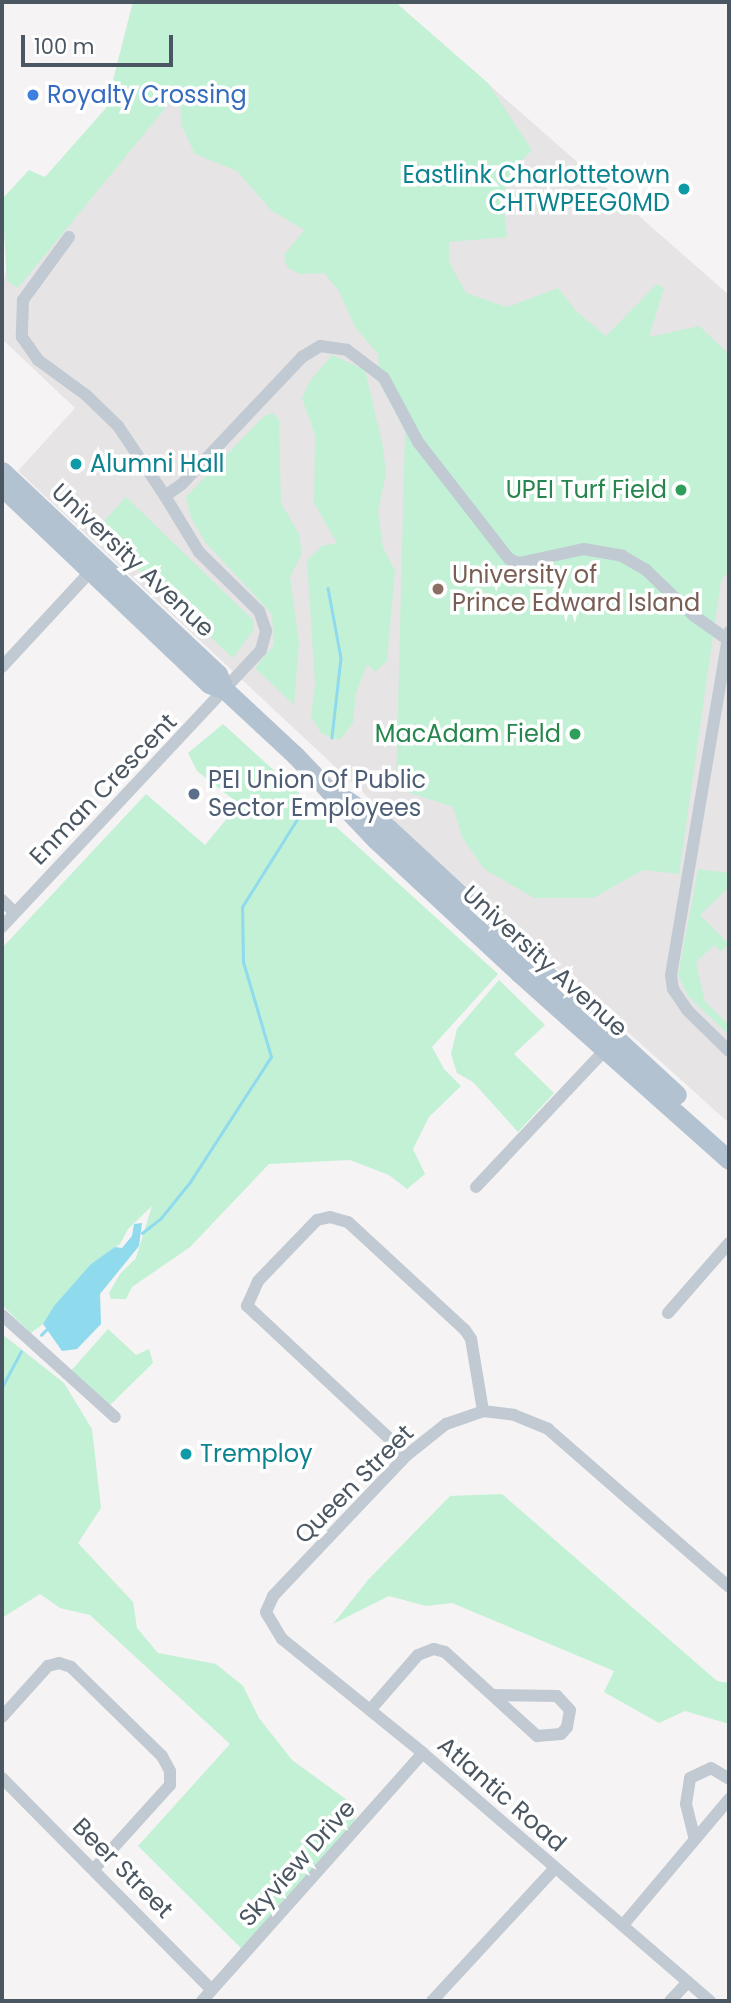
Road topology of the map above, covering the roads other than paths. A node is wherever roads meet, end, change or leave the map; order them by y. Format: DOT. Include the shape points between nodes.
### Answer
graph roads {
  1 [pos="69,237"];
  2 [pos="2,471"];
  3 [pos="2,487"];
  4 [pos="165,496"];
  5 [pos="92,571"];
  6 [pos="729,636"];
  7 [pos="2,667"];
  8 [pos="229,686"];
  9 [pos="334,792"];
  10 [pos="2,900"];
  11 [pos="14,912"];
  12 [pos="2,927"];
  13 [pos="606,1049"];
  14 [pos="729,1051"];
  15 [pos="729,1143"];
  16 [pos="729,1160"];
  17 [pos="476,1187"];
  18 [pos="729,1243"];
  19 [pos="668,1313"];
  20 [pos="2,1315"];
  21 [pos="483,1411"];
  22 [pos="115,1417"];
  23 [pos="407,1455"];
  24 [pos="729,1587"];
  25 [pos="268,1619"];
  26 [pos="494,1695"];
  27 [pos="370,1710"];
  28 [pos="2,1717"];
  29 [pos="423,1753"];
  30 [pos="2,1778"];
  31 [pos="729,1779"];
  32 [pos="729,1799"];
  33 [pos="694,1836"];
  34 [pos="95,1868"];
  35 [pos="555,1868"];
  36 [pos="623,1926"];
  37 [pos="688,1982"];
  38 [pos="212,1990"];
  39 [pos="694,1996"];
  40 [pos="202,2001"];
  41 [pos="432,2001"];
  42 [pos="670,2001"];
  43 [pos="710,2001"];
  1 -- 4 [label="street, Enman Crescent" via="23,300 22,337 38,360 86,395 117,426"];
  2 -- 8 [label="main road, University Avenue"];
  3 -- 5 [label="main road, University Avenue"];
  4 -- 6 [label="street" via="182,484 302,357 320,346 339,346 364,359 384,378 418,442 509,559 519,563 584,549 622,555 646,570 700,621"];
  4 -- 8 [label="street, Enman Crescent" via="199,552 252,602 264,620 261,650"];
  5 -- 7 [label="street"];
  5 -- 8 [label="main road, University Avenue" via="209,684"];
  6 -- 14 [label="street" via="671,975 673,989 687,1010"];
  8 -- 9 [label="main road, University Avenue"];
  8 -- 11 [label="street, Enman Crescent"];
  9 -- 13 [label="main road, University Avenue" via="375,839"];
  9 -- 15 [label="main road, University Avenue" via="388,828"];
  10 -- 11 [label="street"];
  11 -- 12 [label="street, Enman Crescent"];
  13 -- 16 [label="main road, University Avenue"];
  13 -- 17 [label="street"];
  18 -- 19 [label="street"];
  20 -- 22 [label="street"];
  21 -- 23 [label="street, Queen Street" via="446,1424"];
  21 -- 23 [label="street" via="471,1339 465,1330 348,1222 330,1217 317,1220 258,1281 247,1306"];
  21 -- 24 [label="street, Queen Street" via="514,1415 548,1429"];
  23 -- 25 [label="street, Queen Street" via="273,1596 267,1604"];
  25 -- 27 [label="street, Atlantic Road" via="282,1640"];
  26 -- 26 [label="street" via="537,1736 561,1734 567,1727 569,1710 557,1696"];
  26 -- 27 [label="street" via="445,1652 425,1649"];
  27 -- 29 [label="street, Atlantic Road"];
  28 -- 34 [label="street" via="48,1666 59,1663 71,1667 162,1756 170,1771 170,1785"];
  29 -- 35 [label="street, Atlantic Road"];
  29 -- 38 [label="street, Skyview Drive"];
  30 -- 34 [label="street, Beer Street"];
  31 -- 33 [label="street" via="712,1768 690,1778 686,1804"];
  32 -- 33 [label="street"];
  33 -- 36 [label="street"];
  34 -- 38 [label="street, Beer Street"];
  35 -- 36 [label="street, Atlantic Road"];
  35 -- 41 [label="street"];
  36 -- 37 [label="street, Atlantic Road"];
  37 -- 39 [label="street, Atlantic Road"];
  37 -- 42 [label="street"];
  38 -- 40 [label="street, Skyview Drive"];
  39 -- 43 [label="street, Atlantic Road"];
}
